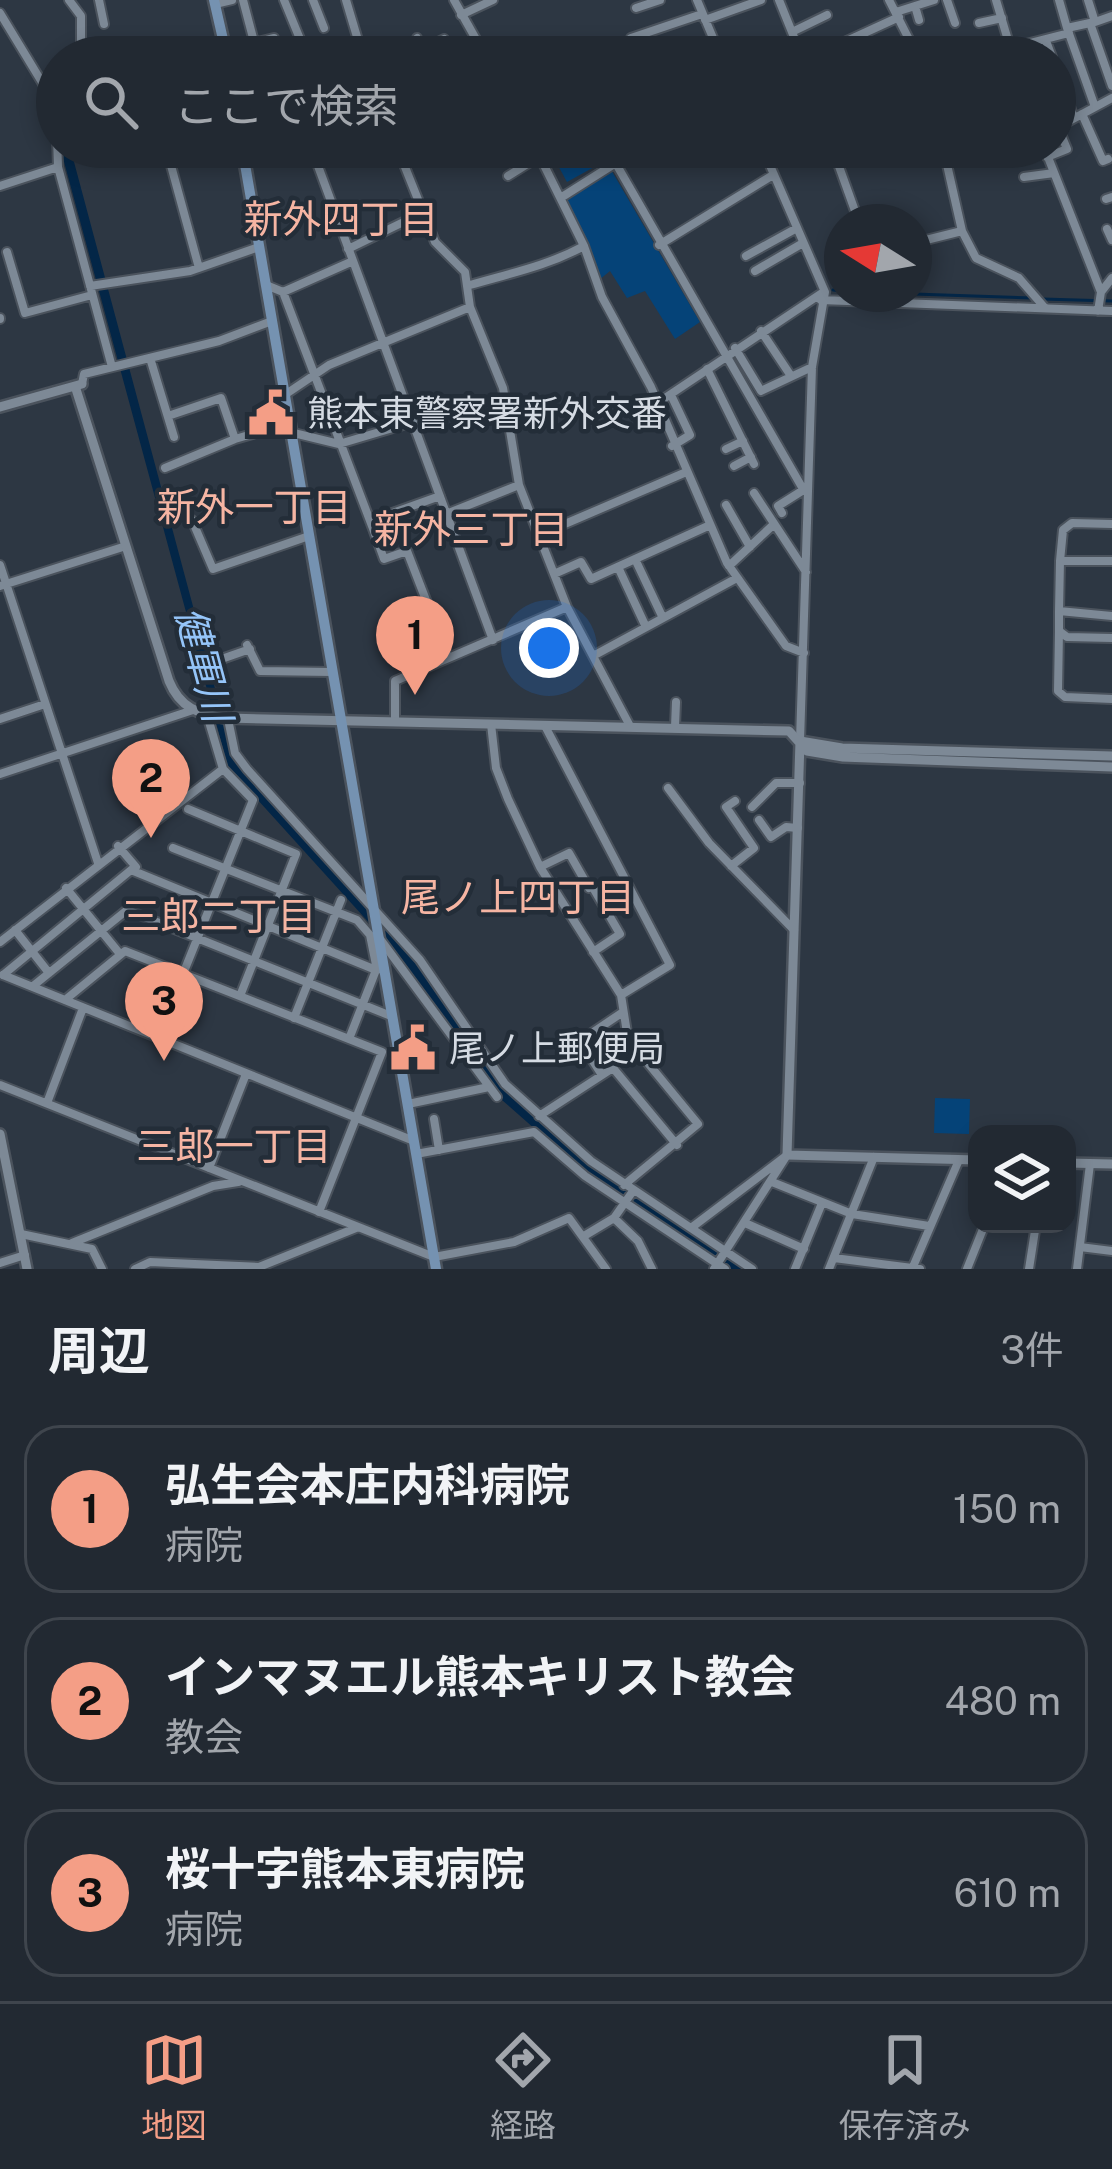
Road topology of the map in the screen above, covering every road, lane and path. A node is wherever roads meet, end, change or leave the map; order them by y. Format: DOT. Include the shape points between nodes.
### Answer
graph roads {
  1 [pos="69,0"];
  2 [pos="99,0"];
  3 [pos="232,0"];
  4 [pos="243,0"];
  5 [pos="284,0"];
  6 [pos="314,0"];
  7 [pos="346,0"];
  8 [pos="454,0"];
  9 [pos="493,0"];
  10 [pos="660,0"];
  11 [pos="697,0"];
  12 [pos="761,0"];
  13 [pos="778,0"];
  14 [pos="889,0"];
  15 [pos="934,0"];
  16 [pos="947,0"];
  17 [pos="997,0"];
  18 [pos="1059,0"];
  19 [pos="1088,0"];
  20 [pos="214,2"];
  21 [pos="918,3"];
  22 [pos="636,8"];
  23 [pos="0,14"];
  24 [pos="897,14"];
  25 [pos="461,15"];
  26 [pos="827,15"];
  27 [pos="1112,16"];
  28 [pos="704,17"];
  29 [pos="1002,18"];
  30 [pos="920,20"];
  31 [pos="104,23"];
  32 [pos="955,23"];
  33 [pos="979,23"];
  34 [pos="1092,23"];
  35 [pos="324,28"];
  36 [pos="1068,31"];
  37 [pos="792,32"];
  38 [pos="81,36"];
  39 [pos="222,36"];
  40 [pos="252,36"];
  41 [pos="298,36"];
  42 [pos="357,36"];
  43 [pos="473,36"];
  44 [pos="638,36"];
  45 [pos="712,36"];
  46 [pos="794,36"];
  47 [pos="854,36"];
  48 [pos="908,36"];
  49 [pos="1007,36"];
  50 [pos="1057,36"];
  51 [pos="1070,36"];
  52 [pos="1076,54"];
  53 [pos="36,73"];
  54 [pos="1112,86"];
  55 [pos="1112,98"];
  56 [pos="1095,107"];
  57 [pos="1076,111"];
  58 [pos="1078,116"];
  59 [pos="1108,159"];
  60 [pos="55,168"];
  61 [pos="58,168"];
  62 [pos="177,168"];
  63 [pos="245,168"];
  64 [pos="318,168"];
  65 [pos="405,168"];
  66 [pos="518,168"];
  67 [pos="547,168"];
  68 [pos="606,168"];
  69 [pos="618,168"];
  70 [pos="770,168"];
  71 [pos="838,168"];
  72 [pos="948,168"];
  73 [pos="1052,168"];
  74 [pos="1054,173"];
  75 [pos="773,175"];
  76 [pos="508,176"];
  77 [pos="1024,176"];
  78 [pos="0,186"];
  79 [pos="562,197"];
  80 [pos="852,204"];
  81 [pos="422,213"];
  82 [pos="797,228"];
  83 [pos="1107,229"];
  84 [pos="962,231"];
  85 [pos="932,238"];
  86 [pos="1112,240"];
  87 [pos="803,243"];
  88 [pos="659,245"];
  89 [pos="584,246"];
  90 [pos="260,247"];
  91 [pos="348,249"];
  92 [pos="7,252"];
  93 [pos="746,256"];
  94 [pos="353,261"];
  95 [pos="199,268"];
  96 [pos="754,271"];
  97 [pos="1112,278"];
  98 [pos="266,285"];
  99 [pos="470,285"];
  100 [pos="92,289"];
  101 [pos="283,292"];
  102 [pos="1101,292"];
  103 [pos="822,297"];
  104 [pos="470,307"];
  105 [pos="1046,309"];
  106 [pos="1098,311"];
  107 [pos="1112,311"];
  108 [pos="272,322"];
  109 [pos="760,331"];
  110 [pos="385,346"];
  111 [pos="735,349"];
  112 [pos="723,356"];
  113 [pos="150,358"];
  114 [pos="113,367"];
  115 [pos="812,367"];
  116 [pos="707,369"];
  117 [pos="789,373"];
  118 [pos="314,374"];
  119 [pos="80,381"];
  120 [pos="286,394"];
  121 [pos="719,394"];
  122 [pos="671,395"];
  123 [pos="707,400"];
  124 [pos="656,404"];
  125 [pos="0,407"];
  126 [pos="728,410"];
  127 [pos="168,416"];
  128 [pos="714,416"];
  129 [pos="413,422"];
  130 [pos="291,433"];
  131 [pos="174,437"];
  132 [pos="235,439"];
  133 [pos="743,441"];
  134 [pos="339,444"];
  135 [pos="673,448"];
  136 [pos="727,448"];
  137 [pos="661,457"];
  138 [pos="784,463"];
  139 [pos="734,466"];
  140 [pos="165,468"];
  141 [pos="771,472"];
  142 [pos="684,473"];
  143 [pos="520,485"];
  144 [pos="807,489"];
  145 [pos="754,493"];
  146 [pos="440,496"];
  147 [pos="726,506"];
  148 [pos="782,513"];
  149 [pos="446,514"];
  150 [pos="192,520"];
  151 [pos="1112,524"];
  152 [pos="373,526"];
  153 [pos="708,526"];
  154 [pos="772,526"];
  155 [pos="310,535"];
  156 [pos="539,535"];
  157 [pos="126,545"];
  158 [pos="750,547"];
  159 [pos="635,559"];
  160 [pos="1060,560"];
  161 [pos="1112,561"];
  162 [pos="0,566"];
  163 [pos="618,566"];
  164 [pos="729,566"];
  165 [pos="554,574"];
  166 [pos="808,575"];
  167 [pos="737,578"];
  168 [pos="3,585"];
  169 [pos="568,607"];
  170 [pos="1059,611"];
  171 [pos="662,616"];
  172 [pos="1112,616"];
  173 [pos="645,625"];
  174 [pos="1059,631"];
  175 [pos="1112,638"];
  176 [pos="494,640"];
  177 [pos="804,653"];
  178 [pos="592,656"];
  179 [pos="448,658"];
  180 [pos="213,662"];
  181 [pos="334,672"];
  182 [pos="1112,699"];
  183 [pos="676,703"];
  184 [pos="45,704"];
  185 [pos="194,710"];
  186 [pos="208,716"];
  187 [pos="0,718"];
  188 [pos="227,718"];
  189 [pos="343,720"];
  190 [pos="394,722"];
  191 [pos="491,724"];
  192 [pos="545,726"];
  193 [pos="630,726"];
  194 [pos="675,728"];
  195 [pos="800,741"];
  196 [pos="62,754"];
  197 [pos="1112,756"];
  198 [pos="843,757"];
  199 [pos="1112,767"];
  200 [pos="223,769"];
  201 [pos="801,769"];
  202 [pos="0,774"];
  203 [pos="800,783"];
  204 [pos="668,788"];
  205 [pos="735,801"];
  206 [pos="752,807"];
  207 [pos="188,808"];
  208 [pos="759,820"];
  209 [pos="799,828"];
  210 [pos="241,830"];
  211 [pos="118,846"];
  212 [pos="173,848"];
  213 [pos="98,863"];
  214 [pos="731,866"];
  215 [pos="540,867"];
  216 [pos="225,869"];
  217 [pos="131,870"];
  218 [pos="66,888"];
  219 [pos="281,892"];
  220 [pos="341,900"];
  221 [pos="212,904"];
  222 [pos="373,904"];
  223 [pos="83,910"];
  224 [pos="337,912"];
  225 [pos="267,926"];
  226 [pos="15,930"];
  227 [pos="101,932"];
  228 [pos="796,932"];
  229 [pos="379,937"];
  230 [pos="197,939"];
  231 [pos="0,942"];
  232 [pos="322,948"];
  233 [pos="32,951"];
  234 [pos="593,952"];
  235 [pos="120,954"];
  236 [pos="253,961"];
  237 [pos="380,971"];
  238 [pos="50,973"];
  239 [pos="183,974"];
  240 [pos="2,975"];
  241 [pos="309,983"];
  242 [pos="32,987"];
  243 [pos="621,995"];
  244 [pos="239,997"];
  245 [pos="64,1000"];
  246 [pos="362,1004"];
  247 [pos="83,1007"];
  248 [pos="623,1012"];
  249 [pos="391,1016"];
  250 [pos="295,1018"];
  251 [pos="349,1040"];
  252 [pos="246,1074"];
  253 [pos="602,1075"];
  254 [pos="0,1084"];
  255 [pos="489,1087"];
  256 [pos="497,1096"];
  257 [pos="46,1103"];
  258 [pos="407,1105"];
  259 [pos="539,1116"];
  260 [pos="357,1117"];
  261 [pos="434,1119"];
  262 [pos="1,1142"];
  263 [pos="677,1145"];
  264 [pos="415,1148"];
  265 [pos="439,1150"];
  266 [pos="787,1156"];
  267 [pos="874,1157"];
  268 [pos="959,1160"];
  269 [pos="968,1160"];
  270 [pos="1076,1163"];
  271 [pos="1090,1163"];
  272 [pos="1112,1165"];
  273 [pos="209,1168"];
  274 [pos="239,1182"];
  275 [pos="772,1182"];
  276 [pos="629,1188"];
  277 [pos="624,1203"];
  278 [pos="823,1203"];
  279 [pos="319,1212"];
  280 [pos="852,1214"];
  281 [pos="614,1218"];
  282 [pos="745,1223"];
  283 [pos="929,1226"];
  284 [pos="358,1228"];
  285 [pos="691,1228"];
  286 [pos="982,1233"];
  287 [pos="1035,1233"];
  288 [pos="22,1234"];
  289 [pos="584,1236"];
  290 [pos="72,1243"];
  291 [pos="1080,1247"];
  292 [pos="804,1249"];
  293 [pos="726,1250"];
  294 [pos="1112,1251"];
  295 [pos="25,1255"];
  296 [pos="835,1258"];
  297 [pos="0,1263"];
  298 [pos="435,1263"];
  299 [pos="719,1267"];
  300 [pos="915,1268"];
  301 [pos="27,1269"];
  302 [pos="102,1269"];
  303 [pos="135,1269"];
  304 [pos="607,1269"];
  305 [pos="652,1269"];
  306 [pos="752,1269"];
  307 [pos="795,1269"];
  308 [pos="830,1269"];
  309 [pos="968,1269"];
  310 [pos="1030,1269"];
  311 [pos="1077,1269"];
  1 -- 38 [label="street" via="81,16"];
  2 -- 31 [label="street"];
  3 -- 20 [label="street"];
  4 -- 40 [label="street"];
  5 -- 41 [label="street"];
  6 -- 35 [label="street"];
  7 -- 42 [label="street"];
  8 -- 25 [label="street"];
  9 -- 25 [label="street"];
  10 -- 22 [label="street"];
  11 -- 28 [label="street"];
  12 -- 28 [label="street"];
  13 -- 37 [label="street"];
  14 -- 24 [label="street"];
  15 -- 21 [label="street"];
  16 -- 32 [label="street"];
  17 -- 29 [label="street"];
  18 -- 36 [label="street"];
  19 -- 34 [label="street"];
  20 -- 39 [label="main road"];
  21 -- 24 [label="street"];
  21 -- 30 [label="street"];
  23 -- 53 [label="street"];
  24 -- 47 [label="street"];
  24 -- 48 [label="street"];
  25 -- 43 [label="street"];
  26 -- 37 [label="street"];
  27 -- 34 [label="street"];
  28 -- 44 [label="street"];
  28 -- 45 [label="street"];
  29 -- 33 [label="street"];
  29 -- 49 [label="street"];
  34 -- 36 [label="street"];
  34 -- 54 [label="street"];
  36 -- 50 [label="street"];
  36 -- 51 [label="street"];
  37 -- 46 [label="street"];
  52 -- 56 [label="street"];
  55 -- 56 [label="street"];
  56 -- 58 [label="street"];
  57 -- 58 [label="street"];
  58 -- 59 [label="street"];
  60 -- 78 [label="street"];
  61 -- 100 [label="street"];
  62 -- 95 [label="street"];
  63 -- 90 [label="main road"];
  64 -- 91 [label="street"];
  65 -- 81 [label="street"];
  66 -- 76 [label="street"];
  67 -- 79 [label="street"];
  68 -- 79 [label="street"];
  69 -- 88 [label="street"];
  70 -- 75 [label="street"];
  71 -- 80 [label="street"];
  72 -- 84 [label="street"];
  73 -- 74 [label="street"];
  74 -- 77 [label="street"];
  74 -- 102 [label="street"];
  75 -- 82 [label="street"];
  75 -- 88 [label="street"];
  79 -- 89 [label="street"];
  81 -- 91 [label="street"];
  81 -- 99 [label="street"];
  82 -- 87 [label="street"];
  82 -- 93 [label="street"];
  83 -- 86 [label="street"];
  84 -- 85 [label="street"];
  84 -- 105 [label="street" via="976,258 1018,278"];
  87 -- 96 [label="street"];
  87 -- 103 [label="street"];
  88 -- 112 [label="street"];
  89 -- 99 [label="street" via="543,268"];
  89 -- 124 [label="street"];
  90 -- 95 [label="street"];
  90 -- 98 [label="main road"];
  91 -- 94 [label="street"];
  92 -- 100 [label="street" via="25,313"];
  94 -- 101 [label="street"];
  94 -- 110 [label="street"];
  95 -- 100 [label="street"];
  97 -- 102 [label="street"];
  98 -- 101 [label="street"];
  98 -- 108 [label="main road"];
  99 -- 104 [label="street"];
  100 -- 114 [label="street"];
  101 -- 118 [label="street"];
  102 -- 106 [label="street"];
  103 -- 105 [label="street"];
  103 -- 109 [label="street"];
  103 -- 115 [label="street"];
  104 -- 110 [label="street"];
  104 -- 143 [label="street" via="503,388"];
  105 -- 106 [label="street"];
  106 -- 107 [label="street"];
  108 -- 113 [label="street"];
  108 -- 120 [label="main road"];
  109 -- 111 [label="street"];
  109 -- 117 [label="street"];
  110 -- 118 [label="street"];
  110 -- 129 [label="street"];
  111 -- 112 [label="street"];
  111 -- 117 [label="street" via="760,391"];
  112 -- 116 [label="street"];
  112 -- 138 [label="street"];
  113 -- 114 [label="street"];
  113 -- 127 [label="street"];
  114 -- 119 [label="street"];
  115 -- 117 [label="street"];
  115 -- 144 [label="street"];
  116 -- 121 [label="street"];
  116 -- 122 [label="street"];
  118 -- 120 [label="street"];
  118 -- 134 [label="street"];
  119 -- 125 [label="street"];
  119 -- 157 [label="street"];
  120 -- 130 [label="main road"];
  121 -- 123 [label="street"];
  121 -- 126 [label="street"];
  122 -- 124 [label="street"];
  122 -- 135 [label="street" via="690,435"];
  124 -- 135 [label="street"];
  126 -- 128 [label="street"];
  126 -- 133 [label="street"];
  127 -- 131 [label="street"];
  127 -- 132 [label="street" via="221,398"];
  129 -- 134 [label="street"];
  129 -- 146 [label="street"];
  130 -- 132 [label="street" via="273,428"];
  130 -- 134 [label="street"];
  130 -- 155 [label="main road"];
  132 -- 140 [label="street"];
  133 -- 136 [label="street"];
  133 -- 139 [label="street" via="753,460"];
  134 -- 152 [label="street"];
  135 -- 137 [label="street"];
  135 -- 142 [label="street"];
  138 -- 141 [label="street"];
  138 -- 144 [label="street"];
  142 -- 153 [label="street"];
  142 -- 156 [label="street"];
  143 -- 149 [label="street"];
  143 -- 156 [label="street"];
  144 -- 148 [label="street" via="778,506"];
  144 -- 166 [label="street"];
  145 -- 154 [label="street"];
  146 -- 149 [label="street"];
  146 -- 152 [label="street"];
  147 -- 158 [label="street"];
  149 -- 176 [label="street"];
  150 -- 155 [label="street" via="214,569"];
  151 -- 160 [label="street" via="1072,523 1063,530"];
  152 -- 179 [label="street" via="384,559 406,551"];
  153 -- 159 [label="street"];
  153 -- 164 [label="street"];
  154 -- 158 [label="street"];
  154 -- 166 [label="street"];
  155 -- 181 [label="main road"];
  156 -- 165 [label="street"];
  157 -- 168 [label="street"];
  157 -- 185 [label="street" via="175,696"];
  158 -- 164 [label="street"];
  159 -- 163 [label="street"];
  159 -- 171 [label="street"];
  160 -- 161 [label="street"];
  160 -- 170 [label="street"];
  162 -- 168 [label="street"];
  163 -- 165 [label="street" via="591,578 581,562"];
  163 -- 173 [label="street"];
  164 -- 167 [label="street"];
  165 -- 169 [label="street"];
  166 -- 177 [label="street"];
  167 -- 171 [label="street"];
  167 -- 177 [label="street" via="786,646"];
  168 -- 184 [label="street"];
  169 -- 176 [label="street"];
  169 -- 178 [label="street"];
  170 -- 172 [label="street"];
  170 -- 174 [label="street"];
  171 -- 173 [label="street"];
  173 -- 178 [label="street"];
  174 -- 175 [label="street"];
  174 -- 182 [label="street" via="1058,691"];
  176 -- 179 [label="street"];
  177 -- 195 [label="street"];
  178 -- 193 [label="street"];
  179 -- 190 [label="street" via="395,682"];
  180 -- 181 [label="street" via="248,647 260,671"];
  181 -- 189 [label="main road"];
  183 -- 194 [label="street"];
  184 -- 187 [label="street"];
  184 -- 196 [label="street"];
  185 -- 186 [label="street"];
  185 -- 196 [label="street"];
  186 -- 188 [label="street"];
  186 -- 200 [label="street"];
  188 -- 189 [label="street"];
  188 -- 222 [label="street" via="247,770"];
  189 -- 190 [label="street"];
  189 -- 222 [label="main road"];
  190 -- 191 [label="street"];
  191 -- 192 [label="street"];
  191 -- 215 [label="street" via="496,768"];
  192 -- 193 [label="street"];
  192 -- 243 [label="street" via="670,965"];
  193 -- 194 [label="street"];
  194 -- 195 [label="street" via="789,731"];
  195 -- 197 [label="street"];
  195 -- 198 [label="street" via="807,751"];
  195 -- 201 [label="street"];
  196 -- 202 [label="street"];
  196 -- 213 [label="street"];
  198 -- 199 [label="street"];
  198 -- 201 [label="street" via="806,759"];
  200 -- 210 [label="street" via="253,800"];
  200 -- 211 [label="street"];
  201 -- 203 [label="street"];
  203 -- 206 [label="street" via="776,783"];
  203 -- 209 [label="street"];
  204 -- 214 [label="street"];
  205 -- 214 [label="street" via="727,807 754,848"];
  207 -- 210 [label="street"];
  208 -- 209 [label="street" via="771,837"];
  209 -- 228 [label="street"];
  210 -- 216 [label="street"];
  210 -- 219 [label="street" via="294,850"];
  211 -- 213 [label="street"];
  211 -- 217 [label="street"];
  212 -- 216 [label="street"];
  213 -- 218 [label="street"];
  214 -- 228 [label="street"];
  215 -- 234 [label="street"];
  215 -- 234 [label="street" via="569,854 591,887 620,934"];
  216 -- 219 [label="street"];
  216 -- 221 [label="street"];
  217 -- 221 [label="street"];
  217 -- 223 [label="street"];
  218 -- 223 [label="street"];
  218 -- 226 [label="street"];
  219 -- 224 [label="street"];
  219 -- 225 [label="street"];
  220 -- 224 [label="street"];
  221 -- 225 [label="street"];
  221 -- 230 [label="street"];
  222 -- 229 [label="main road"];
  222 -- 259 [label="street" via="505,1084"];
  223 -- 227 [label="street"];
  223 -- 233 [label="street"];
  224 -- 232 [label="street"];
  224 -- 237 [label="street" via="370,935"];
  225 -- 232 [label="street"];
  225 -- 236 [label="street"];
  226 -- 231 [label="street"];
  226 -- 233 [label="street"];
  227 -- 230 [label="street" via="127,910"];
  227 -- 235 [label="street"];
  227 -- 238 [label="street"];
  228 -- 266 [label="street"];
  229 -- 237 [label="main road"];
  229 -- 255 [label="street"];
  230 -- 236 [label="street"];
  230 -- 239 [label="street"];
  232 -- 237 [label="street"];
  232 -- 241 [label="street"];
  233 -- 238 [label="street"];
  233 -- 240 [label="street"];
  234 -- 243 [label="street"];
  235 -- 239 [label="street"];
  235 -- 245 [label="street"];
  236 -- 241 [label="street"];
  236 -- 244 [label="street"];
  237 -- 246 [label="street"];
  237 -- 249 [label="main road"];
  238 -- 242 [label="street"];
  239 -- 244 [label="street"];
  240 -- 242 [label="street"];
  241 -- 246 [label="street"];
  241 -- 250 [label="street"];
  242 -- 245 [label="street"];
  243 -- 248 [label="street"];
  244 -- 250 [label="street"];
  245 -- 247 [label="street"];
  246 -- 249 [label="street"];
  246 -- 251 [label="street"];
  247 -- 252 [label="street"];
  247 -- 257 [label="street"];
  248 -- 253 [label="street" via="580,1041"];
  248 -- 263 [label="street" via="628,1039 698,1124"];
  249 -- 258 [label="main road"];
  250 -- 251 [label="street"];
  251 -- 260 [label="street" via="382,1052"];
  252 -- 260 [label="street"];
  252 -- 273 [label="street"];
  253 -- 259 [label="street"];
  253 -- 263 [label="street" via="613,1068"];
  254 -- 257 [label="street"];
  255 -- 256 [label="street"];
  255 -- 258 [label="street"];
  257 -- 273 [label="street"];
  258 -- 264 [label="main road"];
  259 -- 276 [label="street"];
  260 -- 264 [label="street"];
  260 -- 279 [label="street"];
  261 -- 265 [label="street"];
  262 -- 288 [label="street"];
  263 -- 276 [label="street"];
  264 -- 265 [label="street"];
  264 -- 298 [label="main road"];
  265 -- 277 [label="street" via="534,1132"];
  266 -- 267 [label="street"];
  266 -- 275 [label="street"];
  266 -- 285 [label="street"];
  267 -- 268 [label="street"];
  267 -- 280 [label="street"];
  268 -- 269 [label="street"];
  268 -- 283 [label="street"];
  270 -- 271 [label="street"];
  271 -- 272 [label="street"];
  271 -- 291 [label="street"];
  273 -- 274 [label="street"];
  274 -- 279 [label="street"];
  274 -- 290 [label="street"];
  275 -- 278 [label="street"];
  275 -- 282 [label="street"];
  276 -- 277 [label="street"];
  276 -- 285 [label="street"];
  277 -- 281 [label="street"];
  277 -- 299 [label="street"];
  278 -- 280 [label="street"];
  278 -- 292 [label="street"];
  279 -- 284 [label="street"];
  280 -- 283 [label="street"];
  280 -- 296 [label="street"];
  281 -- 289 [label="street"];
  281 -- 305 [label="street"];
  282 -- 292 [label="street"];
  282 -- 293 [label="street"];
  283 -- 300 [label="street"];
  284 -- 298 [label="street"];
  284 -- 303 [label="street" via="260,1267 150,1262"];
  285 -- 293 [label="street"];
  286 -- 309 [label="street"];
  287 -- 310 [label="street"];
  288 -- 290 [label="street"];
  288 -- 295 [label="street"];
  289 -- 298 [label="street" via="569,1218"];
  289 -- 304 [label="street"];
  290 -- 302 [label="street" via="92,1249"];
  291 -- 294 [label="street"];
  291 -- 311 [label="street"];
  292 -- 307 [label="street"];
  293 -- 299 [label="street"];
  293 -- 306 [label="street"];
  295 -- 297 [label="street"];
  295 -- 301 [label="street"];
  296 -- 300 [label="street"];
  296 -- 308 [label="street"];
}
